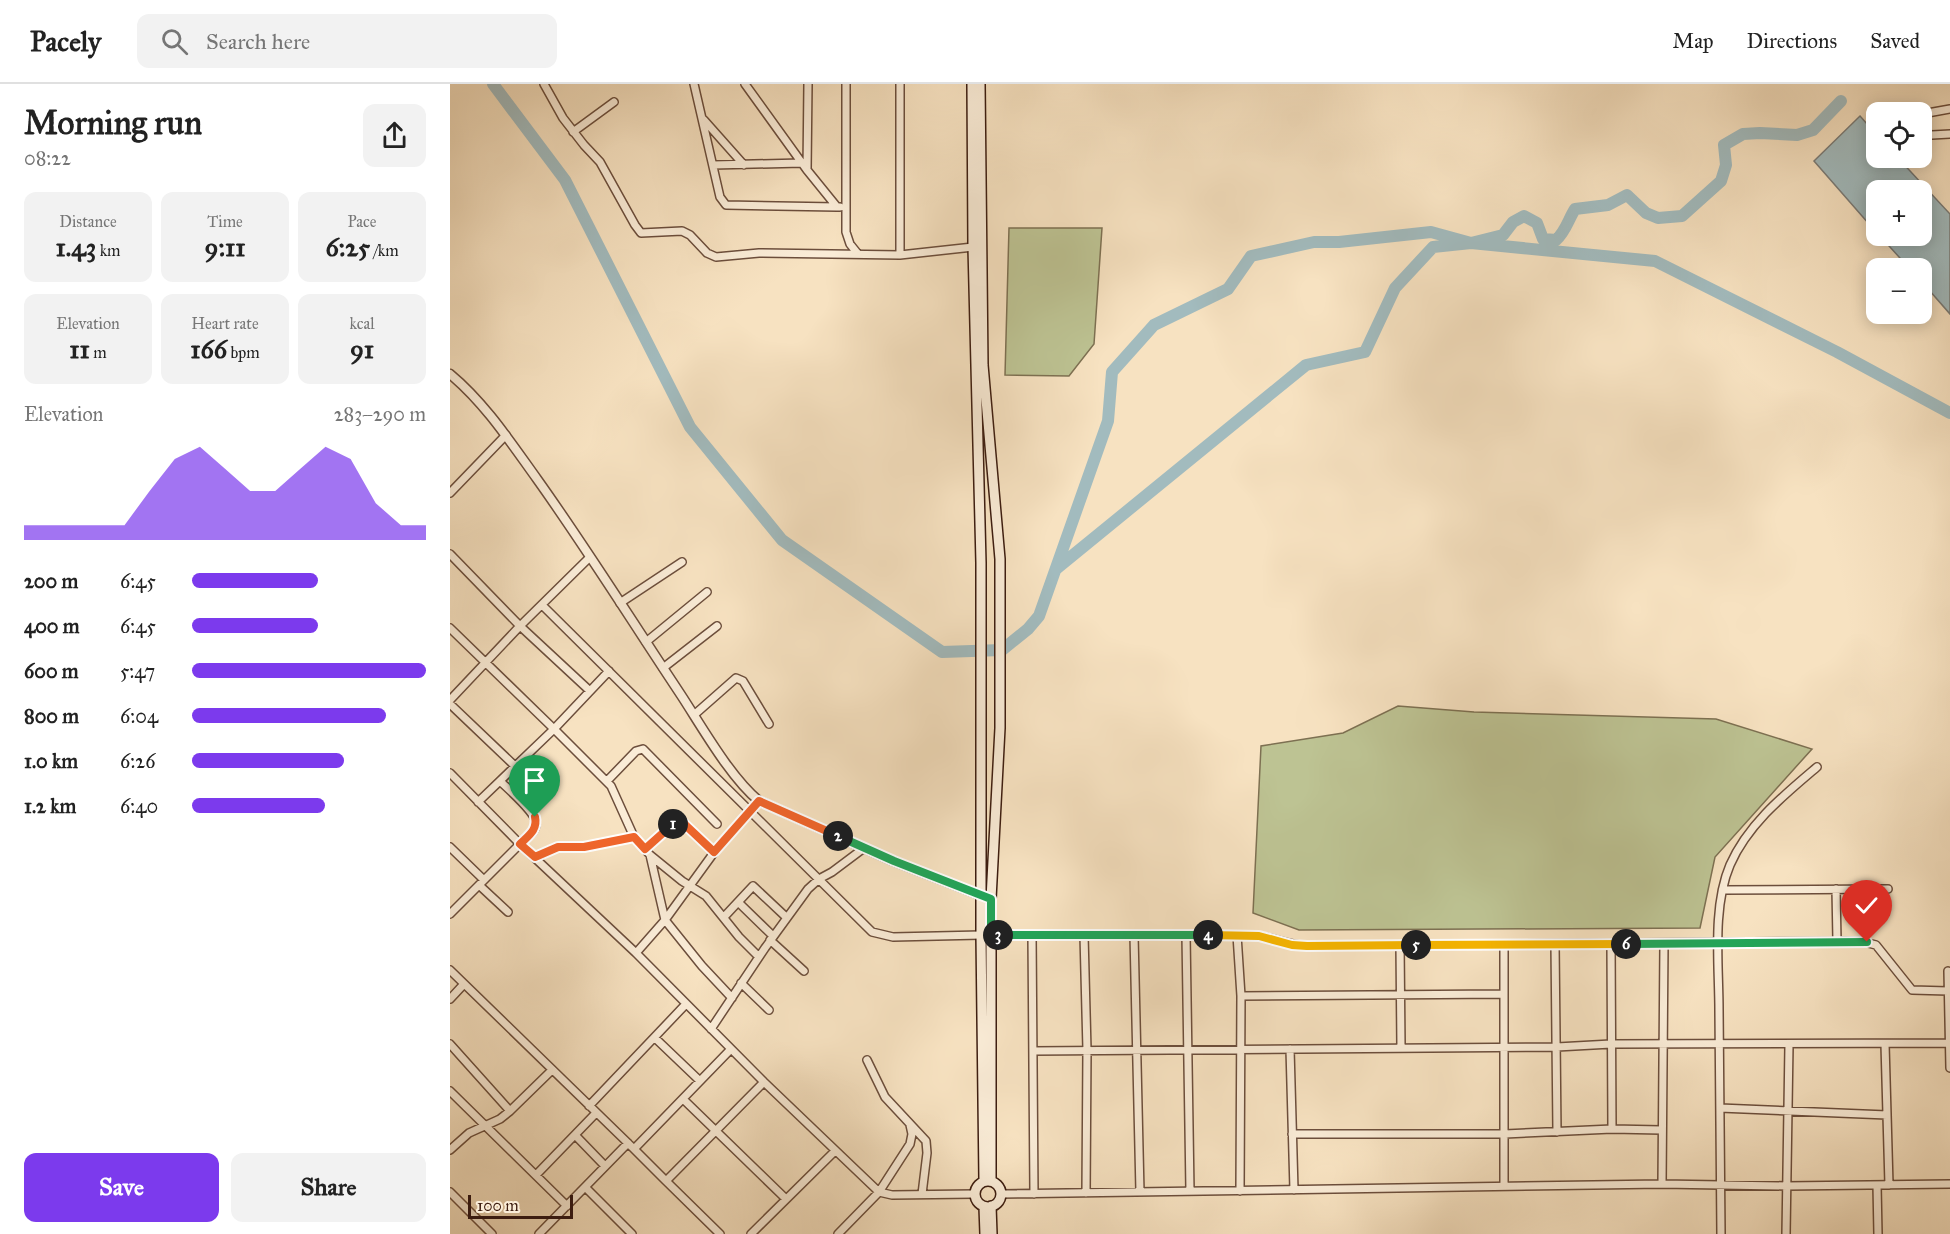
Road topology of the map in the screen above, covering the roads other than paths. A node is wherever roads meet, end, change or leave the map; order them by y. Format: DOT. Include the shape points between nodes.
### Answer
graph roads {
  1 [pos="544,84"];
  2 [pos="694,84"];
  3 [pos="745,84"];
  4 [pos="808,84"];
  5 [pos="846,84"];
  6 [pos="900,84"];
  7 [pos="972,84"];
  8 [pos="980,84"];
  9 [pos="614,102"];
  10 [pos="1950,109"];
  11 [pos="1932,112"];
  12 [pos="702,118"];
  13 [pos="573,132"];
  14 [pos="1950,134"];
  15 [pos="1932,135"];
  16 [pos="713,165"];
  17 [pos="744,165"];
  18 [pos="805,167"];
  19 [pos="837,207"];
  20 [pos="845,207"];
  21 [pos="973,247"];
  22 [pos="858,254"];
  23 [pos="900,255"];
  24 [pos="450,374"];
  25 [pos="506,435"];
  26 [pos="450,493"];
  27 [pos="450,554"];
  28 [pos="590,557"];
  29 [pos="682,562"];
  30 [pos="707,592"];
  31 [pos="620,603"];
  32 [pos="542,605"];
  33 [pos="520,626"];
  34 [pos="717,626"];
  35 [pos="450,628"];
  36 [pos="646,642"];
  37 [pos="486,663"];
  38 [pos="663,668"];
  39 [pos="609,671"];
  40 [pos="590,691"];
  41 [pos="450,702"];
  42 [pos="694,715"];
  43 [pos="770,724"];
  44 [pos="554,729"];
  45 [pos="515,766"];
  46 [pos="1817,768"];
  47 [pos="450,773"];
  48 [pos="500,781"];
  49 [pos="607,781"];
  50 [pos="759,801"];
  51 [pos="478,802"];
  52 [pos="750,811"];
  53 [pos="717,824"];
  54 [pos="634,837"];
  55 [pos="520,844"];
  56 [pos="450,847"];
  57 [pos="864,848"];
  58 [pos="647,852"];
  59 [pos="714,852"];
  60 [pos="535,857"];
  61 [pos="819,879"];
  62 [pos="482,882"];
  63 [pos="689,886"];
  64 [pos="1836,889"];
  65 [pos="1888,889"];
  66 [pos="1723,890"];
  67 [pos="986,897"];
  68 [pos="738,902"];
  69 [pos="508,912"];
  70 [pos="450,914"];
  71 [pos="724,917"];
  72 [pos="786,917"];
  73 [pos="665,920"];
  74 [pos="986,935"];
  75 [pos="1032,935"];
  76 [pos="1084,935"];
  77 [pos="1134,935"];
  78 [pos="1186,935"];
  79 [pos="1237,935"];
  80 [pos="772,938"];
  81 [pos="1837,941"];
  82 [pos="1719,942"];
  83 [pos="1504,944"];
  84 [pos="1555,944"];
  85 [pos="1664,944"];
  86 [pos="1400,945"];
  87 [pos="1611,945"];
  88 [pos="636,953"];
  89 [pos="759,957"];
  90 [pos="450,970"];
  91 [pos="1948,970"];
  92 [pos="804,971"];
  93 [pos="741,983"];
  94 [pos="465,984"];
  95 [pos="1948,991"];
  96 [pos="1504,994"];
  97 [pos="1399,995"];
  98 [pos="1241,996"];
  99 [pos="732,998"];
  100 [pos="450,999"];
  101 [pos="686,1004"];
  102 [pos="769,1010"];
  103 [pos="711,1029"];
  104 [pos="655,1038"];
  105 [pos="1949,1043"];
  106 [pos="450,1044"];
  107 [pos="1611,1044"];
  108 [pos="1662,1044"];
  109 [pos="1719,1044"];
  110 [pos="1885,1044"];
  111 [pos="1789,1045"];
  112 [pos="1401,1047"];
  113 [pos="1504,1047"];
  114 [pos="1557,1047"];
  115 [pos="730,1049"];
  116 [pos="1240,1049"];
  117 [pos="1290,1049"];
  118 [pos="1087,1050"];
  119 [pos="1136,1050"];
  120 [pos="1188,1050"];
  121 [pos="1033,1051"];
  122 [pos="867,1060"];
  123 [pos="1950,1068"];
  124 [pos="552,1070"];
  125 [pos="700,1081"];
  126 [pos="764,1082"];
  127 [pos="450,1091"];
  128 [pos="683,1099"];
  129 [pos="590,1106"];
  130 [pos="1720,1108"];
  131 [pos="1788,1111"];
  132 [pos="510,1112"];
  133 [pos="596,1113"];
  134 [pos="1887,1115"];
  135 [pos="485,1124"];
  136 [pos="910,1124"];
  137 [pos="1612,1130"];
  138 [pos="1661,1130"];
  139 [pos="715,1131"];
  140 [pos="1557,1132"];
  141 [pos="1292,1134"];
  142 [pos="1505,1134"];
  143 [pos="575,1135"];
  144 [pos="628,1143"];
  145 [pos="634,1149"];
  146 [pos="450,1150"];
  147 [pos="836,1152"];
  148 [pos="605,1166"];
  149 [pos="536,1175"];
  150 [pos="666,1181"];
  151 [pos="987,1181"];
  152 [pos="1662,1184"];
  153 [pos="1950,1184"];
  154 [pos="1720,1185"];
  155 [pos="1877,1185"];
  156 [pos="1889,1185"];
  157 [pos="1504,1186"];
  158 [pos="1787,1186"];
  159 [pos="585,1187"];
  160 [pos="1294,1190"];
  161 [pos="1190,1191"];
  162 [pos="1240,1191"];
  163 [pos="450,1192"];
  164 [pos="879,1192"];
  165 [pos="1140,1192"];
  166 [pos="1086,1193"];
  167 [pos="922,1194"];
  168 [pos="974,1194"];
  169 [pos="1001,1194"];
  170 [pos="1034,1194"];
  171 [pos="786,1199"];
  172 [pos="567,1206"];
  173 [pos="988,1207"];
  174 [pos="492,1234"];
  175 [pos="539,1234"];
  176 [pos="631,1234"];
  177 [pos="720,1234"];
  178 [pos="751,1234"];
  179 [pos="838,1234"];
  180 [pos="985,1234"];
  181 [pos="992,1234"];
  182 [pos="1720,1234"];
  183 [pos="1786,1234"];
  184 [pos="1878,1234"];
  1 -- 13 [label="street"];
  2 -- 12 [label="street"];
  3 -- 18 [label="street"];
  4 -- 18 [label="street"];
  5 -- 20 [label="street"];
  6 -- 23 [label="street"];
  7 -- 21 [label="main road"];
  8 -- 67 [label="main road" via="983,365 1000,559 1000,744"];
  9 -- 13 [label="street"];
  10 -- 11 [label="street"];
  12 -- 16 [label="street"];
  12 -- 17 [label="street"];
  13 -- 22 [label="street" via="600,162 641,233 682,231 716,257 759,253"];
  14 -- 15 [label="street"];
  16 -- 17 [label="street"];
  16 -- 19 [label="street" via="720,197 726,205"];
  17 -- 18 [label="street"];
  18 -- 19 [label="street"];
  19 -- 20 [label="street"];
  20 -- 22 [label="street" via="846,232"];
  21 -- 23 [label="street"];
  21 -- 67 [label="main road"];
  22 -- 23 [label="street"];
  24 -- 25 [label="street"];
  25 -- 26 [label="street"];
  25 -- 28 [label="street"];
  27 -- 33 [label="street"];
  28 -- 31 [label="street"];
  28 -- 32 [label="street"];
  29 -- 31 [label="street"];
  30 -- 36 [label="street"];
  31 -- 36 [label="street"];
  32 -- 33 [label="street"];
  32 -- 39 [label="street"];
  33 -- 37 [label="street"];
  33 -- 40 [label="street"];
  34 -- 38 [label="street"];
  35 -- 37 [label="street"];
  36 -- 38 [label="street"];
  37 -- 41 [label="street"];
  37 -- 44 [label="street"];
  38 -- 42 [label="street"];
  39 -- 40 [label="street"];
  39 -- 52 [label="street"];
  40 -- 44 [label="street"];
  41 -- 45 [label="street"];
  42 -- 43 [label="street" via="736,678 743,681"];
  42 -- 50 [label="street" via="743,785"];
  44 -- 45 [label="street"];
  44 -- 49 [label="street"];
  45 -- 48 [label="street"];
  46 -- 66 [label="street" via="1761,818 1735,855"];
  47 -- 51 [label="street"];
  48 -- 51 [label="street"];
  48 -- 55 [label="street" via="536,821 535,829"];
  49 -- 53 [label="street" via="636,751 643,749"];
  49 -- 54 [label="street"];
  50 -- 52 [label="street"];
  50 -- 57 [label="street"];
  51 -- 55 [label="street"];
  52 -- 59 [label="street"];
  52 -- 61 [label="street"];
  54 -- 58 [label="street"];
  54 -- 60 [label="street" via="584,847 558,847"];
  55 -- 60 [label="street"];
  55 -- 62 [label="street"];
  56 -- 62 [label="street"];
  57 -- 61 [label="street"];
  57 -- 67 [label="street"];
  58 -- 59 [label="street" via="678,820"];
  58 -- 63 [label="street"];
  58 -- 73 [label="street"];
  59 -- 63 [label="street"];
  60 -- 88 [label="street"];
  61 -- 72 [label="street"];
  61 -- 74 [label="street" via="878,934"];
  62 -- 69 [label="street"];
  62 -- 70 [label="street"];
  63 -- 71 [label="street" via="706,896"];
  63 -- 73 [label="street"];
  64 -- 65 [label="street"];
  64 -- 66 [label="street"];
  64 -- 81 [label="street"];
  66 -- 82 [label="street"];
  67 -- 74 [label="main road"];
  68 -- 71 [label="street"];
  68 -- 72 [label="street" via="751,887 756,887"];
  68 -- 80 [label="street"];
  71 -- 89 [label="street"];
  72 -- 80 [label="street"];
  73 -- 88 [label="street"];
  73 -- 99 [label="street"];
  74 -- 75 [label="street"];
  74 -- 151 [label="main road"];
  75 -- 76 [label="street"];
  75 -- 121 [label="street"];
  76 -- 77 [label="street"];
  76 -- 118 [label="street"];
  77 -- 78 [label="street"];
  77 -- 119 [label="street"];
  78 -- 79 [label="street"];
  78 -- 120 [label="street"];
  79 -- 86 [label="street" via="1307,946"];
  79 -- 98 [label="street"];
  80 -- 89 [label="street"];
  80 -- 92 [label="street"];
  81 -- 82 [label="street"];
  81 -- 95 [label="street" via="1876,945 1912,990"];
  82 -- 85 [label="street"];
  82 -- 109 [label="street"];
  83 -- 84 [label="street"];
  83 -- 86 [label="street"];
  83 -- 96 [label="street"];
  84 -- 87 [label="street"];
  84 -- 114 [label="street"];
  85 -- 87 [label="street"];
  85 -- 108 [label="street"];
  86 -- 97 [label="street"];
  87 -- 107 [label="street"];
  88 -- 101 [label="street"];
  89 -- 93 [label="street"];
  90 -- 94 [label="street"];
  91 -- 95 [label="street"];
  93 -- 99 [label="street"];
  93 -- 102 [label="street"];
  94 -- 100 [label="street"];
  94 -- 124 [label="street"];
  95 -- 105 [label="street"];
  96 -- 97 [label="street"];
  96 -- 113 [label="street"];
  97 -- 98 [label="street"];
  97 -- 112 [label="street"];
  98 -- 116 [label="street"];
  99 -- 103 [label="street"];
  101 -- 103 [label="street"];
  101 -- 104 [label="street"];
  103 -- 115 [label="street"];
  104 -- 125 [label="street"];
  104 -- 129 [label="street"];
  105 -- 110 [label="street"];
  105 -- 123 [label="street"];
  106 -- 132 [label="street"];
  107 -- 108 [label="street"];
  107 -- 114 [label="street"];
  107 -- 137 [label="street"];
  108 -- 109 [label="street"];
  108 -- 138 [label="street"];
  109 -- 111 [label="street"];
  109 -- 130 [label="street"];
  110 -- 111 [label="street"];
  110 -- 134 [label="street"];
  111 -- 131 [label="street"];
  112 -- 113 [label="street"];
  112 -- 117 [label="street"];
  113 -- 114 [label="street"];
  113 -- 142 [label="street"];
  114 -- 140 [label="street"];
  115 -- 125 [label="street"];
  115 -- 126 [label="street"];
  116 -- 117 [label="street"];
  116 -- 120 [label="street"];
  116 -- 162 [label="street"];
  117 -- 141 [label="street"];
  118 -- 119 [label="street"];
  118 -- 121 [label="street"];
  118 -- 166 [label="street"];
  119 -- 120 [label="street"];
  119 -- 165 [label="street"];
  120 -- 161 [label="street"];
  121 -- 170 [label="street"];
  122 -- 136 [label="street" via="885,1097"];
  124 -- 129 [label="street"];
  124 -- 132 [label="street"];
  125 -- 128 [label="street"];
  126 -- 139 [label="street"];
  126 -- 147 [label="street"];
  127 -- 135 [label="street"];
  128 -- 139 [label="street"];
  128 -- 145 [label="street"];
  129 -- 133 [label="street"];
  130 -- 131 [label="street"];
  130 -- 154 [label="street"];
  131 -- 134 [label="street"];
  131 -- 158 [label="street"];
  132 -- 135 [label="street"];
  133 -- 143 [label="street"];
  133 -- 144 [label="street"];
  134 -- 156 [label="street"];
  135 -- 146 [label="street"];
  135 -- 149 [label="street"];
  136 -- 164 [label="street" via="910,1144"];
  136 -- 167 [label="street" via="927,1146"];
  137 -- 138 [label="street"];
  137 -- 140 [label="street"];
  138 -- 152 [label="street"];
  139 -- 150 [label="street"];
  139 -- 171 [label="street"];
  140 -- 142 [label="street"];
  141 -- 142 [label="street"];
  141 -- 160 [label="street"];
  142 -- 157 [label="street"];
  143 -- 148 [label="street"];
  143 -- 149 [label="street"];
  144 -- 145 [label="street"];
  144 -- 148 [label="street"];
  145 -- 150 [label="street"];
  147 -- 164 [label="street"];
  147 -- 171 [label="street"];
  148 -- 159 [label="street"];
  149 -- 172 [label="street"];
  150 -- 177 [label="street"];
  151 -- 168 [label="main road" via="975,1188"];
  151 -- 169 [label="main road" via="999,1187"];
  152 -- 154 [label="street"];
  152 -- 157 [label="street"];
  153 -- 156 [label="street"];
  154 -- 158 [label="street"];
  154 -- 182 [label="street"];
  155 -- 156 [label="street"];
  155 -- 158 [label="street"];
  155 -- 184 [label="street"];
  157 -- 160 [label="street"];
  158 -- 183 [label="street"];
  159 -- 172 [label="street"];
  159 -- 176 [label="street"];
  160 -- 162 [label="street"];
  161 -- 162 [label="street"];
  161 -- 165 [label="street"];
  163 -- 174 [label="street"];
  164 -- 167 [label="street"];
  164 -- 179 [label="street"];
  165 -- 166 [label="street"];
  166 -- 170 [label="street"];
  167 -- 168 [label="street"];
  168 -- 173 [label="main road" via="978,1203"];
  169 -- 170 [label="street"];
  169 -- 173 [label="main road" via="998,1202"];
  171 -- 178 [label="street"];
  172 -- 175 [label="street"];
  173 -- 180 [label="main road"];
  173 -- 181 [label="main road"];
}
